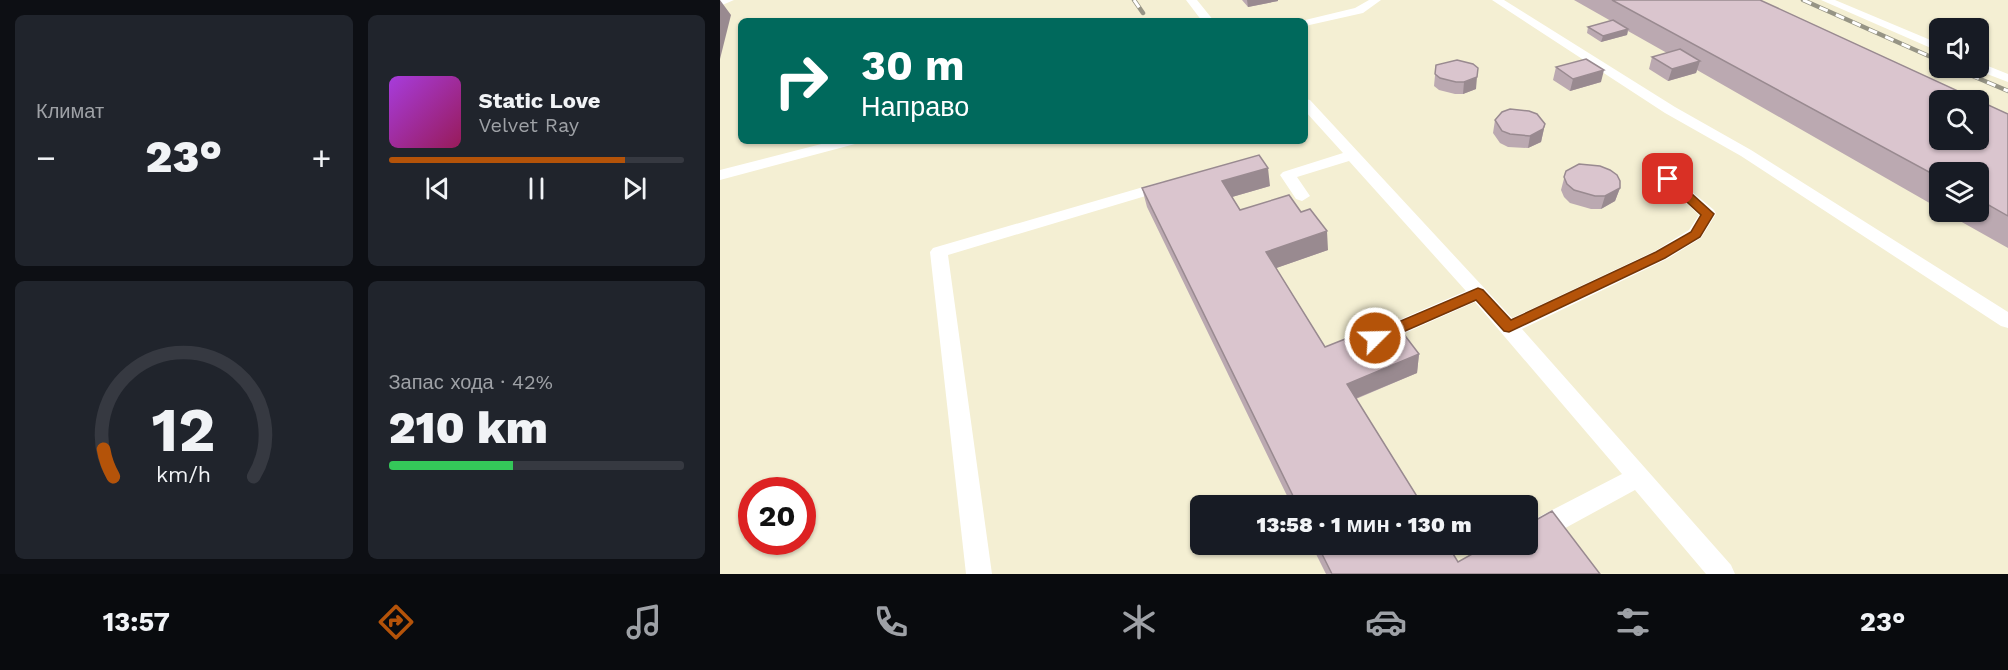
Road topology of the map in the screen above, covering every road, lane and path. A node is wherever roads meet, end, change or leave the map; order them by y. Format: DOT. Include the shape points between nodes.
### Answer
graph roads {
  1 [pos="729,0"];
  2 [pos="1191,0"];
  3 [pos="1376,0"];
  4 [pos="1497,0"];
  5 [pos="1826,0"];
  6 [pos="720,3"];
  7 [pos="1206,18"];
  8 [pos="1308,22"];
  9 [pos="1929,44"];
  10 [pos="1989,70"];
  11 [pos="2008,78"];
  12 [pos="1308,106"];
  13 [pos="839,144"];
  14 [pos="1352,154"];
  15 [pos="720,175"];
  16 [pos="1668,179"];
  17 [pos="1186,180"];
  18 [pos="1302,196"];
  19 [pos="1478,293"];
  20 [pos="2008,321"];
  21 [pos="1509,327"];
  22 [pos="1375,338"];
  23 [pos="1638,477"];
  24 [pos="1538,530"];
  25 [pos="979,574"];
  26 [pos="1722,574"];
  1 -- 6 [label="lane"];
  2 -- 7 [label="lane"];
  3 -- 8 [label="lane" via="1359,12"];
  4 -- 20 [label="lane"];
  5 -- 9 [label="lane"];
  10 -- 11 [label="lane"];
  12 -- 14 [label="lane"];
  13 -- 15 [label="lane"];
  14 -- 18 [label="lane" via="1288,175"];
  14 -- 19 [label="lane"];
  16 -- 21 [label="lane" via="1708,214 1695,234 1661,255"];
  17 -- 25 [label="lane" via="939,252"];
  19 -- 21 [label="lane"];
  19 -- 22 [label="lane"];
  21 -- 23 [label="lane"];
  23 -- 24 [label="lane"];
  23 -- 26 [label="lane"];
}
